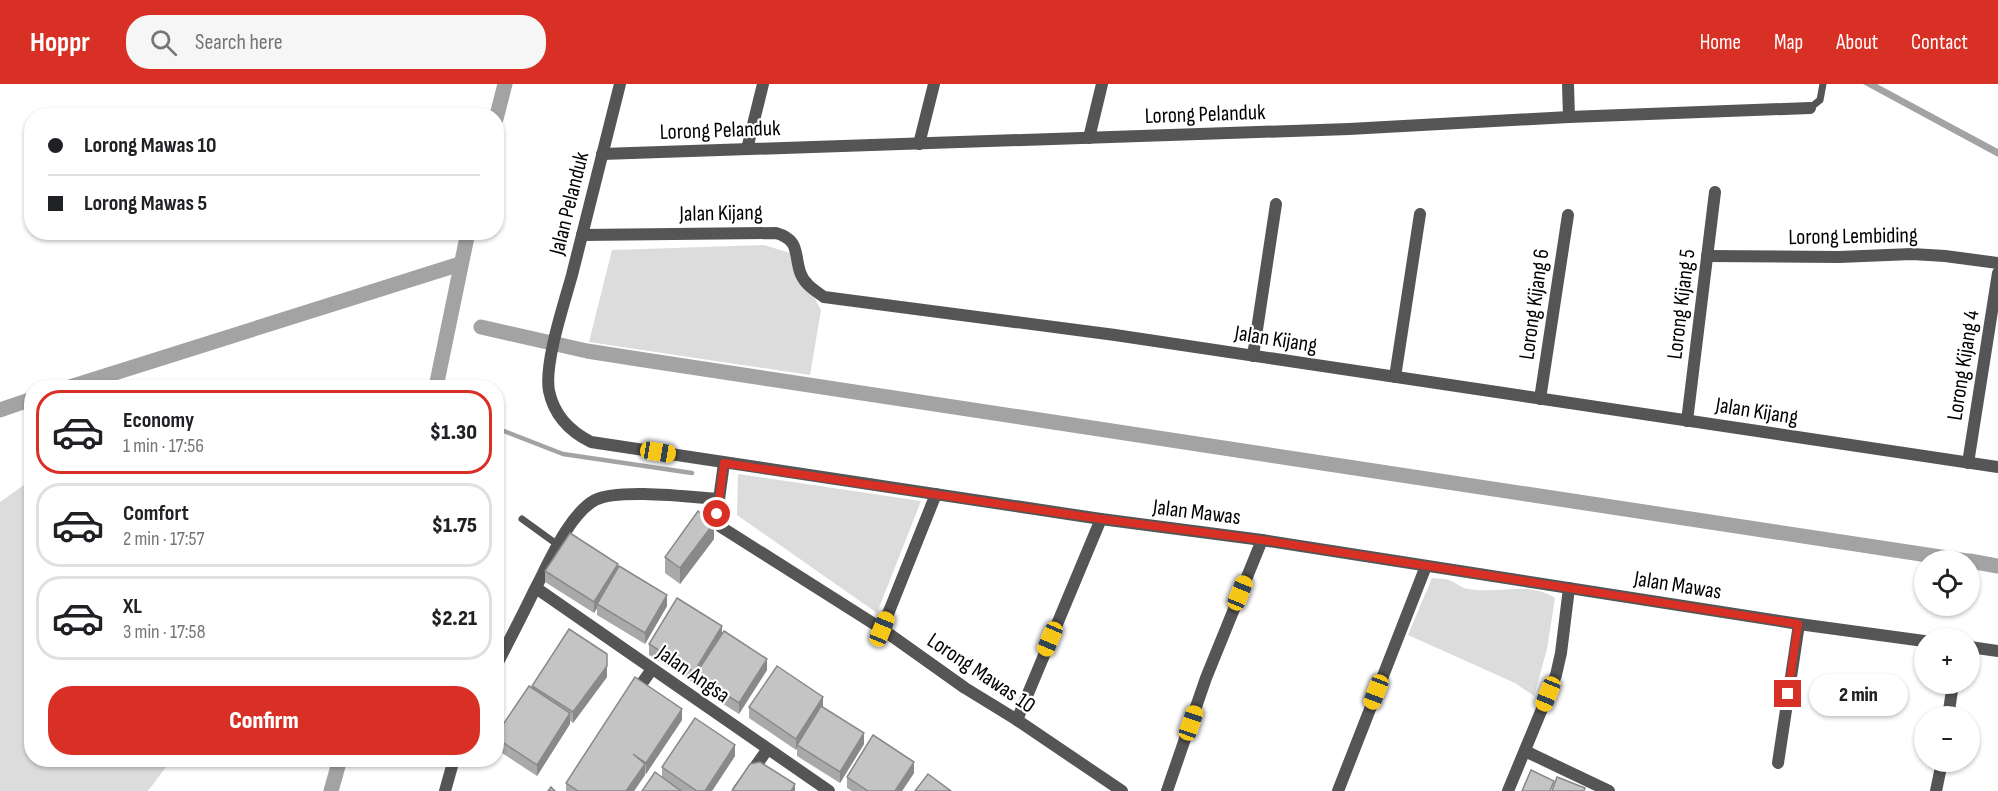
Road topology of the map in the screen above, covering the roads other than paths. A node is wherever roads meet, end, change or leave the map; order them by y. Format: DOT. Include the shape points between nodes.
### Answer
graph roads {
  1 [pos="620,84"];
  2 [pos="763,84"];
  3 [pos="934,84"];
  4 [pos="1102,84"];
  5 [pos="1568,84"];
  6 [pos="1823,84"];
  7 [pos="1810,108"];
  8 [pos="1569,117"];
  9 [pos="1089,138"];
  10 [pos="919,144"];
  11 [pos="747,148"];
  12 [pos="602,154"];
  13 [pos="1715,192"];
  14 [pos="1276,204"];
  15 [pos="1420,214"];
  16 [pos="1568,215"];
  17 [pos="582,235"];
  18 [pos="1707,256"];
  19 [pos="1998,263"];
  20 [pos="1998,273"];
  21 [pos="557,332"];
  22 [pos="1253,356"];
  23 [pos="1395,377"];
  24 [pos="1540,399"];
  25 [pos="1687,421"];
  26 [pos="724,463"];
  27 [pos="1968,463"];
  28 [pos="1998,467"];
  29 [pos="936,494"];
  30 [pos="719,499"];
  31 [pos="522,519"];
  32 [pos="1101,519"];
  33 [pos="1262,540"];
  34 [pos="558,545"];
  35 [pos="1426,566"];
  36 [pos="536,588"];
  37 [pos="1569,588"];
  38 [pos="1798,624"];
  39 [pos="882,629"];
  40 [pos="1914,640"];
  41 [pos="1980,648"];
  42 [pos="504,650"];
  43 [pos="1998,651"];
  44 [pos="652,669"];
  45 [pos="626,705"];
  46 [pos="1017,720"];
  47 [pos="767,750"];
  48 [pos="1525,751"];
  49 [pos="1778,763"];
  50 [pos="452,767"];
  51 [pos="1940,772"];
  52 [pos="445,791"];
  53 [pos="738,791"];
  54 [pos="829,791"];
  55 [pos="1122,791"];
  56 [pos="1167,791"];
  57 [pos="1338,791"];
  58 [pos="1508,791"];
  59 [pos="1609,791"];
  60 [pos="1936,791"];
  1 -- 12 [label="street, Jalan Pelanduk"];
  2 -- 11 [label="street"];
  3 -- 10 [label="street"];
  4 -- 9 [label="street"];
  5 -- 8 [label="street"];
  6 -- 7 [label="lane" via="1820,100"];
  7 -- 8 [label="street, Lorong Pelanduk"];
  8 -- 9 [label="street, Lorong Pelanduk"];
  9 -- 10 [label="street, Lorong Pelanduk"];
  10 -- 11 [label="street, Lorong Pelanduk"];
  11 -- 12 [label="street, Lorong Pelanduk"];
  12 -- 17 [label="street, Jalan Pelanduk"];
  13 -- 18 [label="street, Lorong Kijang 5"];
  14 -- 22 [label="street"];
  15 -- 23 [label="street"];
  16 -- 24 [label="street, Lorong Kijang 6"];
  17 -- 21 [label="street, Jalan Pelanduk"];
  17 -- 22 [label="street, Jalan Kijang" via="776,233 790,239 797,252 800,273 824,297"];
  18 -- 19 [label="street, Lorong Lembiding" via="1912,254"];
  18 -- 25 [label="street, Lorong Kijang 5"];
  20 -- 27 [label="street, Lorong Kijang 4"];
  21 -- 26 [label="street, Jalan Mawas" via="549,392 567,427 591,442"];
  22 -- 23 [label="street, Jalan Kijang"];
  23 -- 24 [label="street, Jalan Kijang"];
  24 -- 25 [label="street, Jalan Kijang"];
  25 -- 27 [label="street, Jalan Kijang"];
  26 -- 29 [label="street, Jalan Mawas"];
  26 -- 30 [label="street, Lorong Mawas 10"];
  27 -- 28 [label="street, Jalan Kijang"];
  29 -- 32 [label="street, Jalan Mawas"];
  29 -- 39 [label="street"];
  30 -- 34 [label="street" via="612,495 596,500 581,512"];
  30 -- 39 [label="street, Lorong Mawas 10" via="717,514 721,527"];
  31 -- 34 [label="lane"];
  32 -- 33 [label="street, Jalan Mawas"];
  32 -- 46 [label="street"];
  33 -- 35 [label="street, Jalan Mawas"];
  33 -- 56 [label="street" via="1206,678"];
  34 -- 36 [label="street"];
  35 -- 37 [label="street, Jalan Mawas"];
  35 -- 57 [label="street"];
  36 -- 42 [label="street"];
  36 -- 44 [label="street, Jalan Angsa"];
  37 -- 38 [label="street, Jalan Mawas"];
  37 -- 48 [label="street" via="1556,675"];
  38 -- 40 [label="street, Jalan Mawas"];
  38 -- 49 [label="street"];
  39 -- 46 [label="street, Lorong Mawas 10"];
  41 -- 43 [label="street"];
  44 -- 45 [label="street"];
  44 -- 47 [label="street, Jalan Angsa"];
  46 -- 55 [label="street, Lorong Mawas 10"];
  47 -- 53 [label="street"];
  47 -- 54 [label="street, Jalan Angsa"];
  48 -- 58 [label="street"];
  48 -- 59 [label="street"];
  50 -- 52 [label="street"];
  51 -- 60 [label="street"];
}
